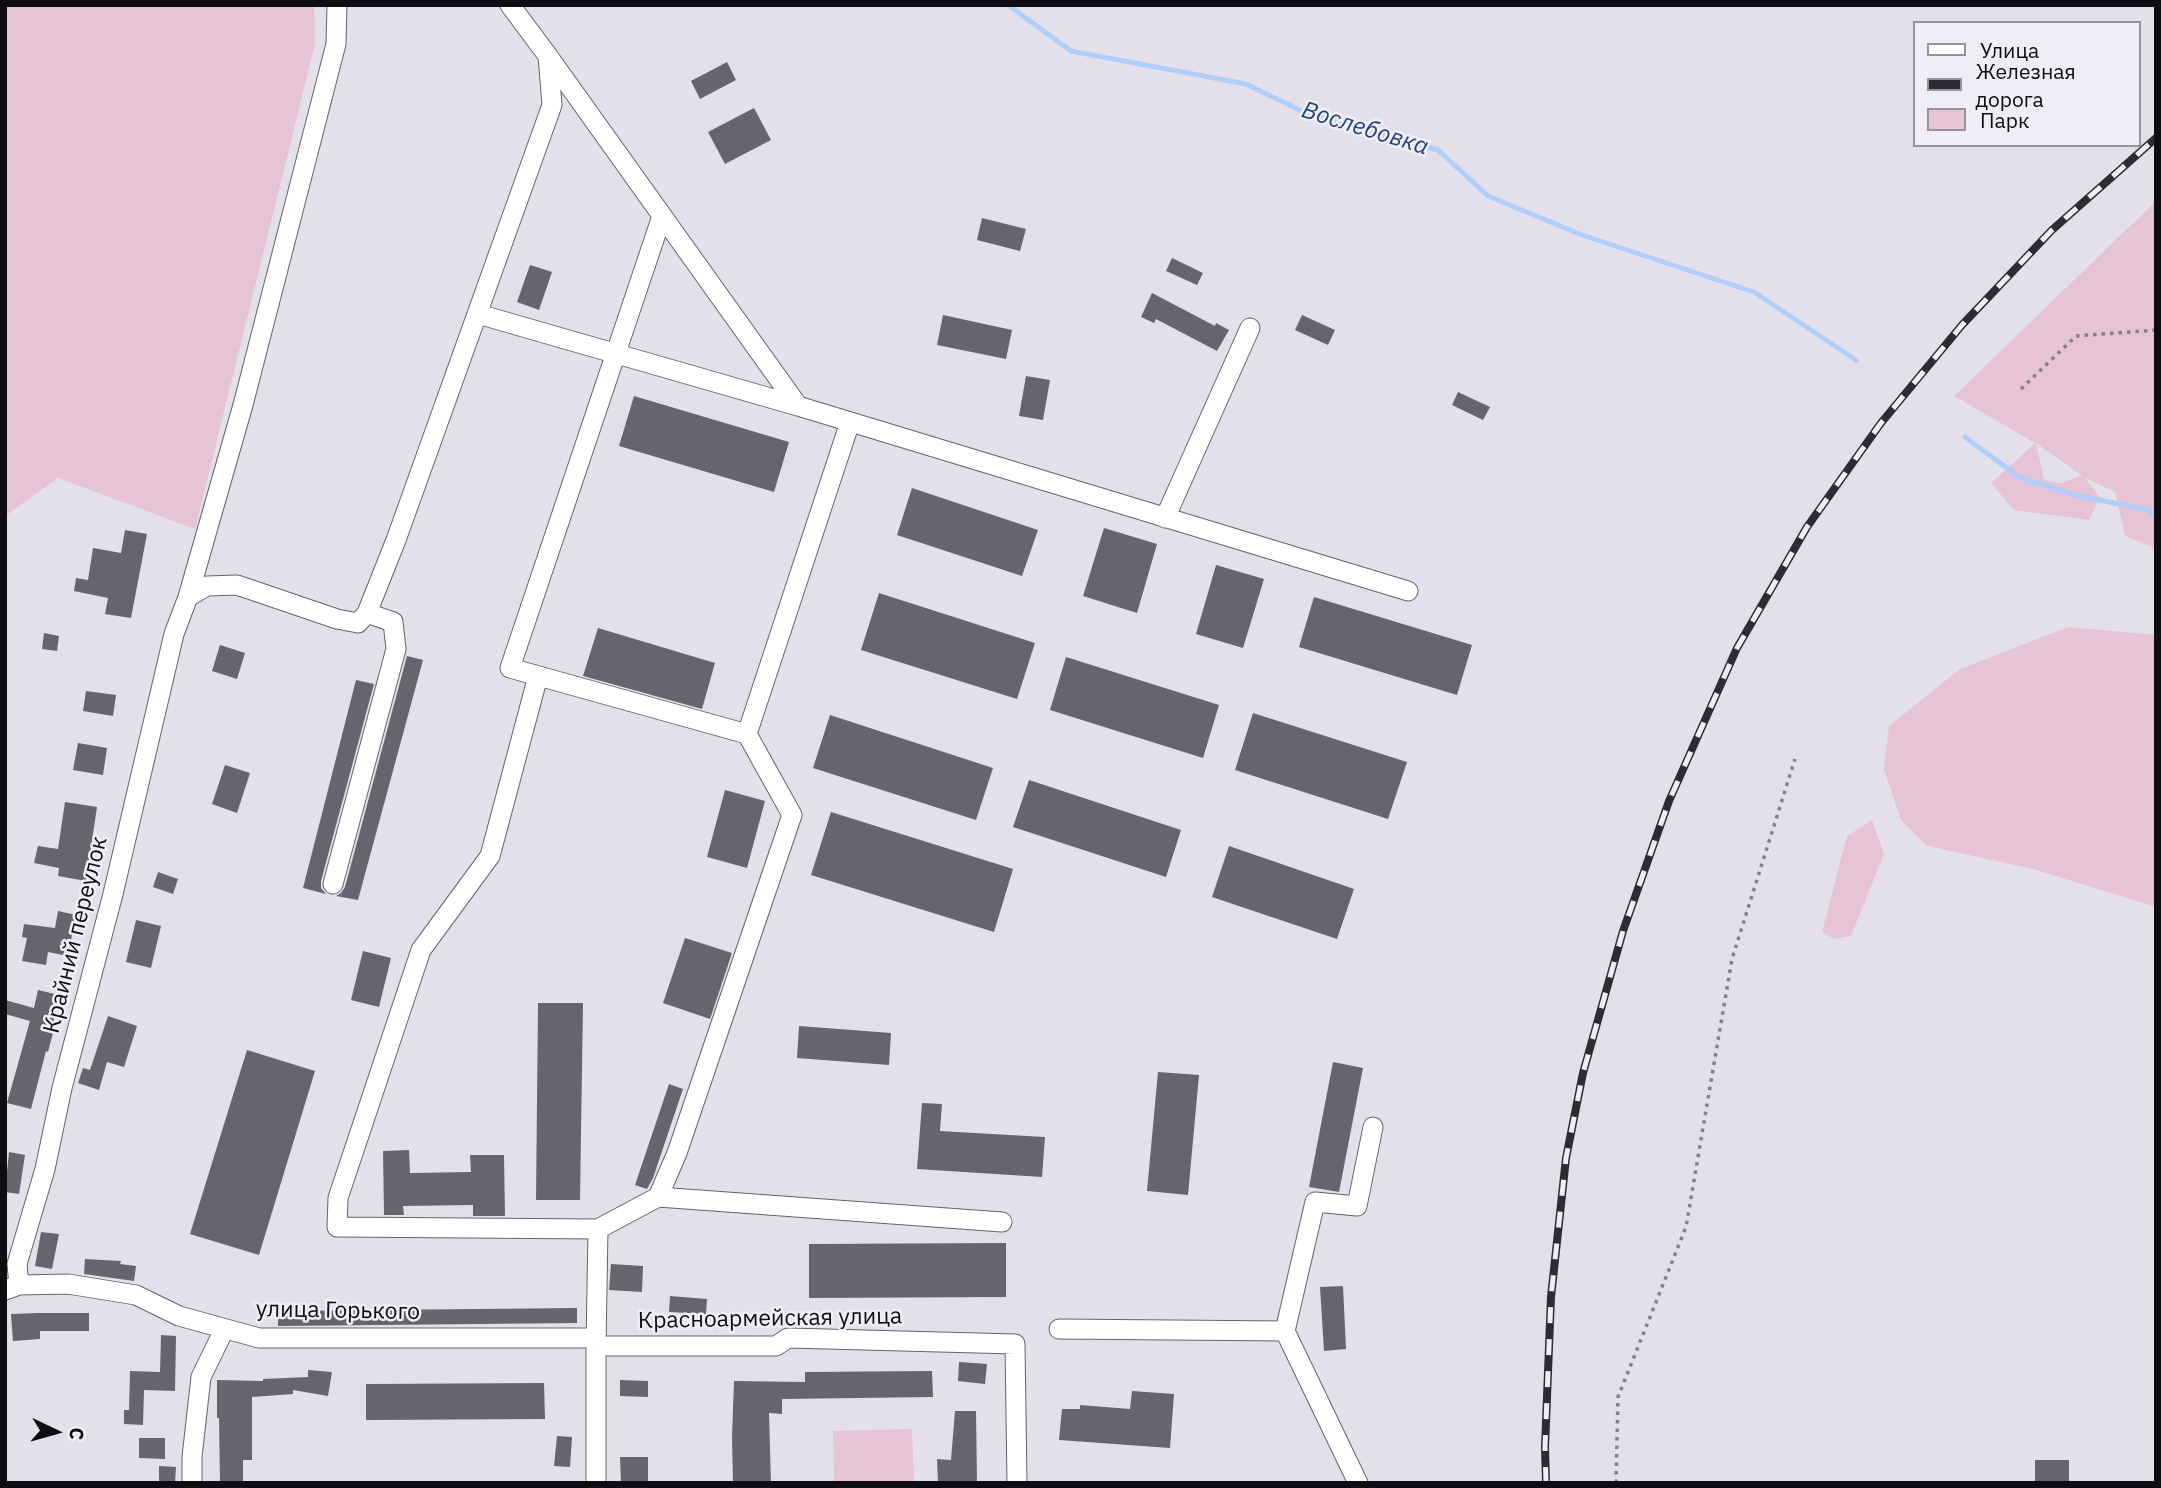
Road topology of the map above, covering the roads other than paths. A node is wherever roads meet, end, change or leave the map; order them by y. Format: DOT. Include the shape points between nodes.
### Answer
graph roads {
  1 [pos="337,5"];
  2 [pos="510,5"];
  3 [pos="548,56"];
  4 [pos="662,216"];
  5 [pos="478,314"];
  6 [pos="1250,328"];
  7 [pos="616,354"];
  8 [pos="798,407"];
  9 [pos="850,422"];
  10 [pos="1165,518"];
  11 [pos="1408,592"];
  12 [pos="188,597"];
  13 [pos="367,613"];
  14 [pos="538,676"];
  15 [pos="747,734"];
  16 [pos="333,884"];
  17 [pos="1373,1127"];
  18 [pos="658,1197"];
  19 [pos="1002,1222"];
  20 [pos="598,1229"];
  21 [pos="12,1288"];
  22 [pos="1059,1329"];
  23 [pos="224,1330"];
  24 [pos="1285,1331"];
  25 [pos="596,1342"];
  26 [pos="192,1483"];
  27 [pos="596,1483"];
  28 [pos="1017,1483"];
  29 [pos="1358,1483"];
  1 -- 12 [label="street, Крайний переулок" via="337,44"];
  2 -- 3 [label="street"];
  3 -- 4 [label="street"];
  3 -- 5 [label="street" via="552,105"];
  4 -- 7 [label="street"];
  4 -- 8 [label="street"];
  5 -- 7 [label="street"];
  5 -- 13 [label="street"];
  6 -- 10 [label="street"];
  7 -- 8 [label="street"];
  7 -- 14 [label="street" via="510,668"];
  8 -- 9 [label="street"];
  9 -- 10 [label="street"];
  9 -- 15 [label="street"];
  10 -- 11 [label="street"];
  12 -- 13 [label="street" via="207,586 237,585 337,619 358,623"];
  12 -- 21 [label="street, Крайний переулок" via="174,634"];
  13 -- 16 [label="street" via="393,622 396,649"];
  14 -- 15 [label="street"];
  14 -- 20 [label="street" via="490,856 421,950 338,1198 337,1227"];
  15 -- 18 [label="street" via="792,816"];
  17 -- 24 [label="street" via="1357,1206 1315,1202"];
  18 -- 19 [label="street"];
  18 -- 20 [label="street"];
  20 -- 25 [label="street"];
  21 -- 23 [label="street, улица Горького" via="68,1284 136,1295 179,1316"];
  22 -- 24 [label="street"];
  23 -- 25 [label="street, улица Горького" via="260,1338"];
  23 -- 26 [label="street" via="201,1377"];
  24 -- 29 [label="street"];
  25 -- 27 [label="street"];
  25 -- 28 [label="street, Красноармейская улица" via="776,1346 788,1338 1015,1344"];
}
